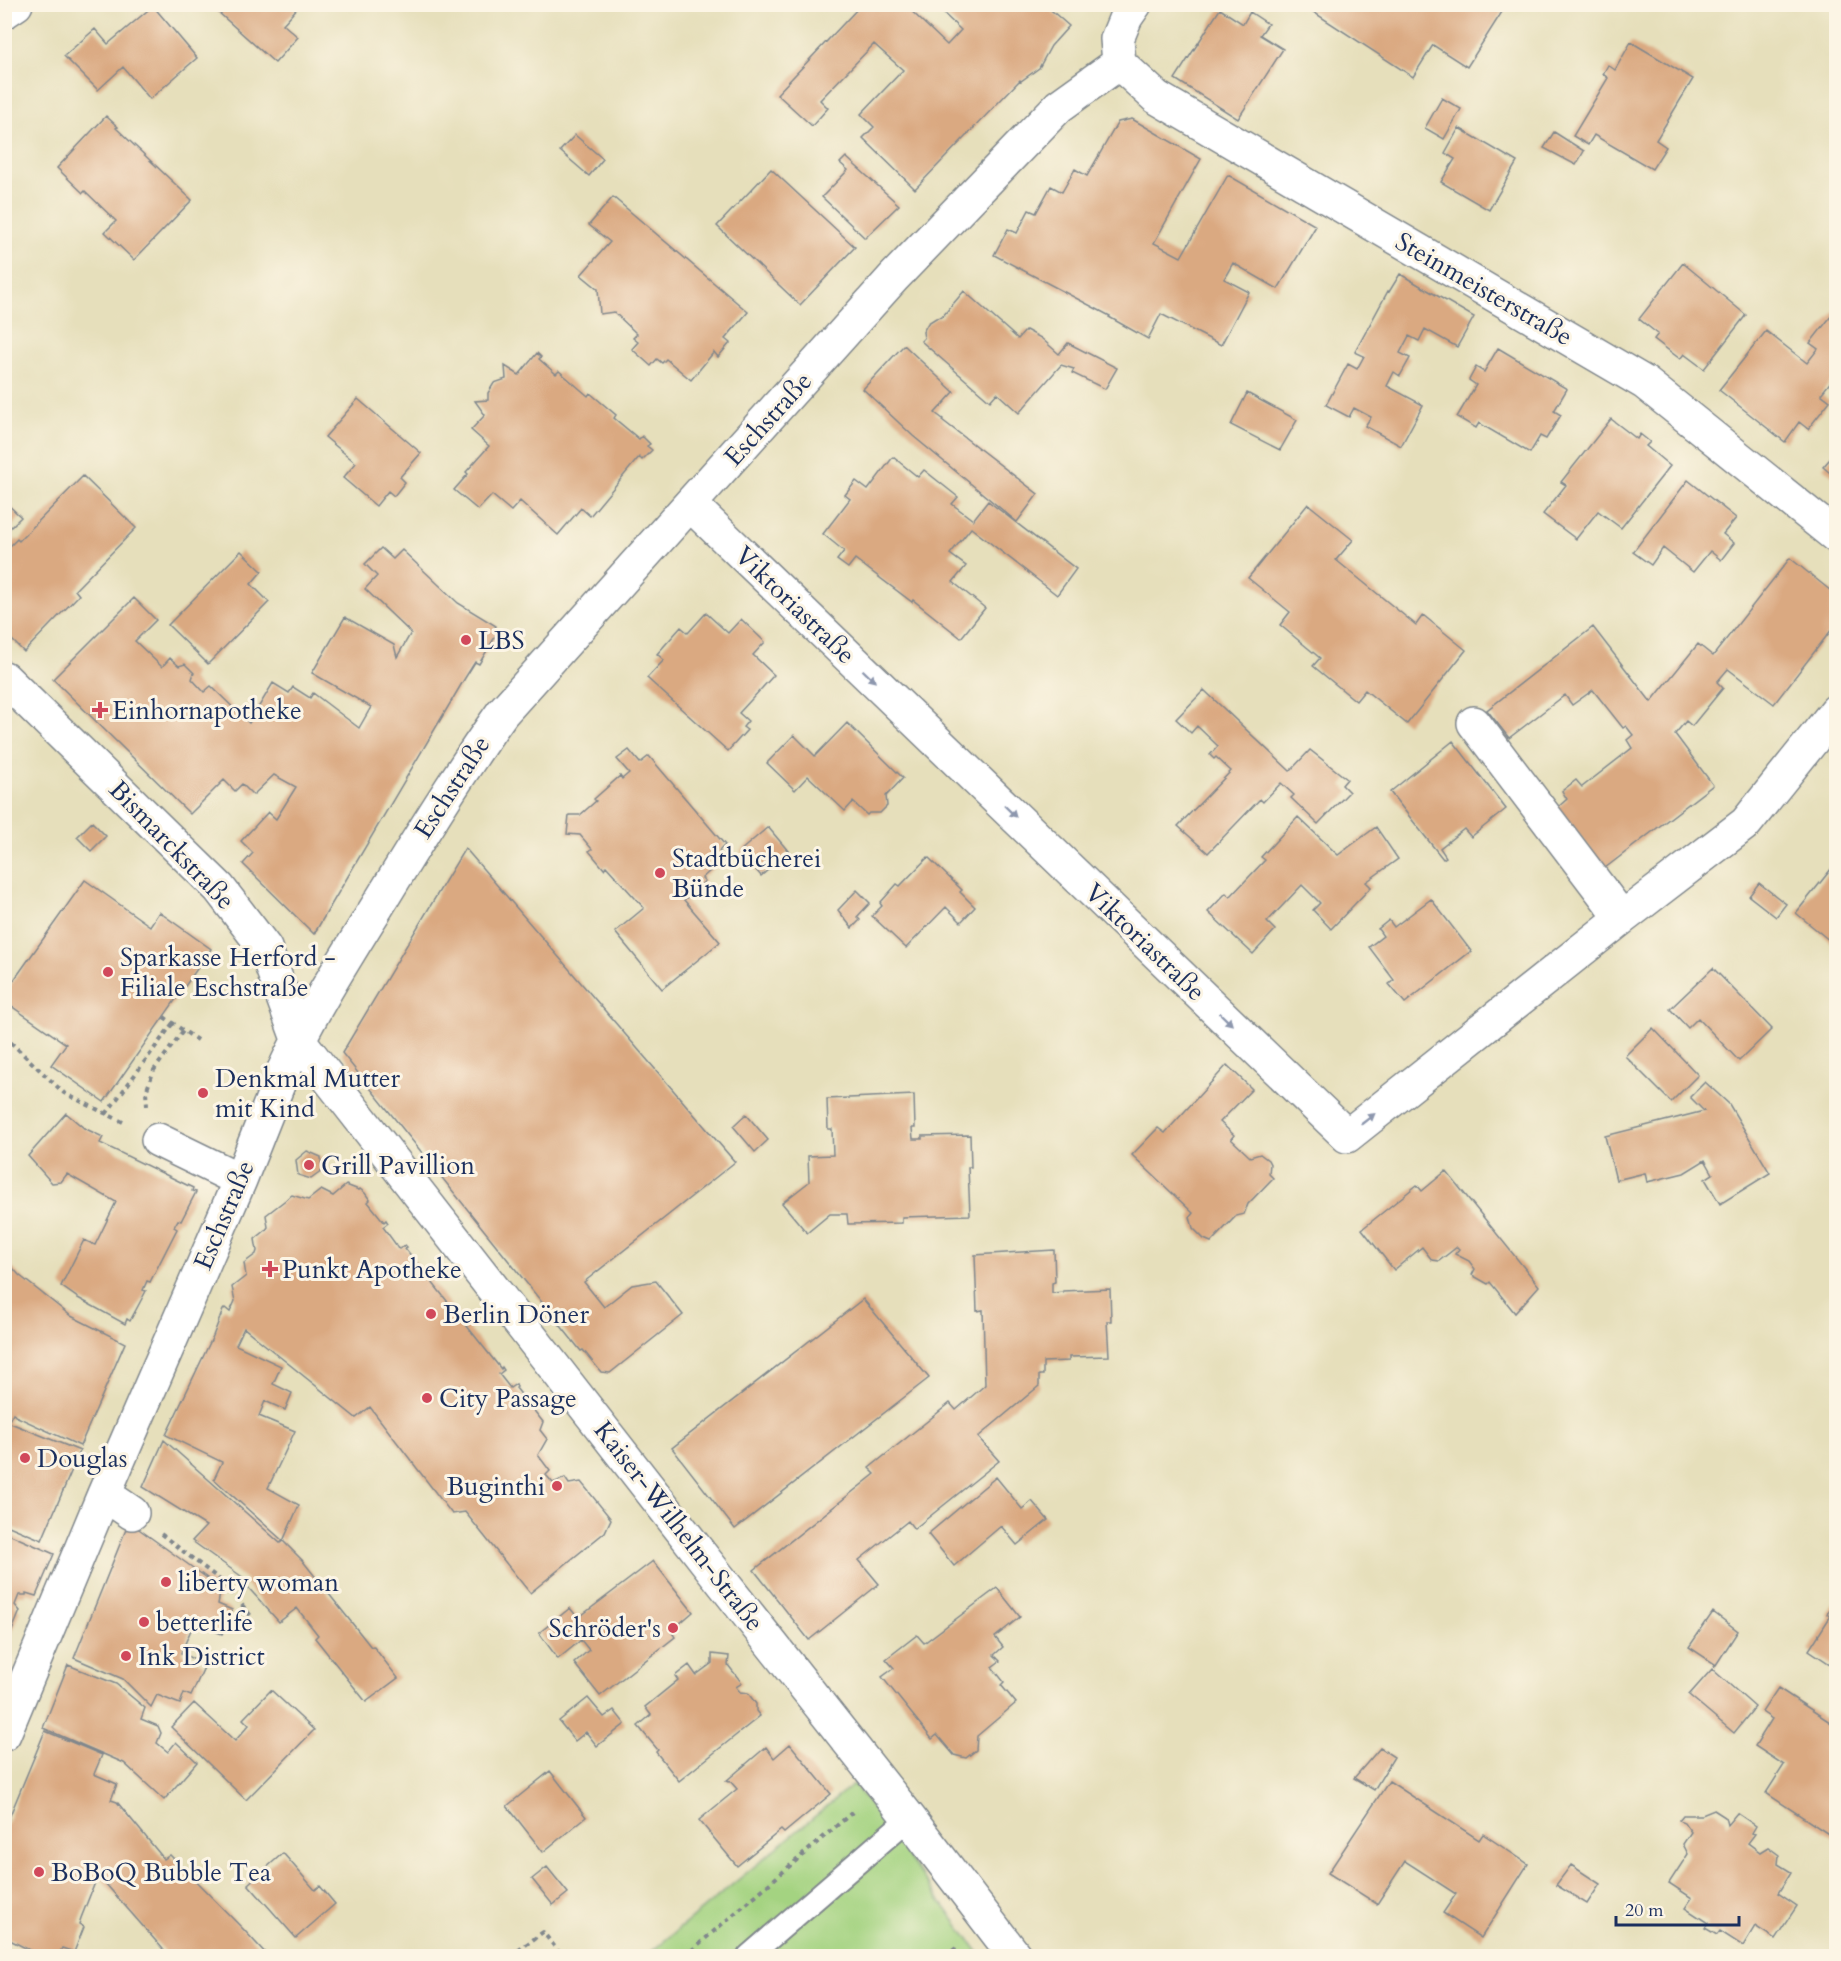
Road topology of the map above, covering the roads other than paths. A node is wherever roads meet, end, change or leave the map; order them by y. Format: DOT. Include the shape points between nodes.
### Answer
graph roads {
  1 [pos="16,4"];
  2 [pos="1136,4"];
  3 [pos="4,12"];
  4 [pos="1119,63"];
  5 [pos="691,505"];
  6 [pos="1836,536"];
  7 [pos="4,678"];
  8 [pos="1836,711"];
  9 [pos="1474,723"];
  10 [pos="1622,918"];
  11 [pos="298,1040"];
  12 [pos="158,1140"];
  13 [pos="240,1179"];
  14 [pos="104,1494"];
  15 [pos="132,1513"];
  16 [pos="4,1734"];
  17 [pos="909,1818"];
  18 [pos="749,1956"];
  19 [pos="1015,1956"];
  1 -- 3 [label="street"];
  2 -- 4 [label="street" via="1117,39"];
  4 -- 5 [label="street, Eschstraße" via="1059,106 894,277"];
  4 -- 6 [label="street, Steinmeisterstraße" via="1156,97 1645,383"];
  5 -- 10 [label="street, Viktoriastraße, one-way" via="1347,1136"];
  5 -- 11 [label="street, Eschstraße" via="502,713 367,922"];
  7 -- 11 [label="street, Bismarckstraße" via="219,888 265,948"];
  8 -- 10 [label="street, Viktoriastraße" via="1746,822"];
  9 -- 10 [label="street"];
  11 -- 13 [label="street, Eschstraße"];
  11 -- 17 [label="street, Kaiser-Wilhelm-Straße"];
  12 -- 13 [label="street"];
  13 -- 14 [label="street, Eschstraße"];
  14 -- 15 [label="street"];
  14 -- 16 [label="street, Eschstraße"];
  17 -- 18 [label="lane"];
  17 -- 19 [label="street, Kaiser-Wilhelm-Straße"];
}
